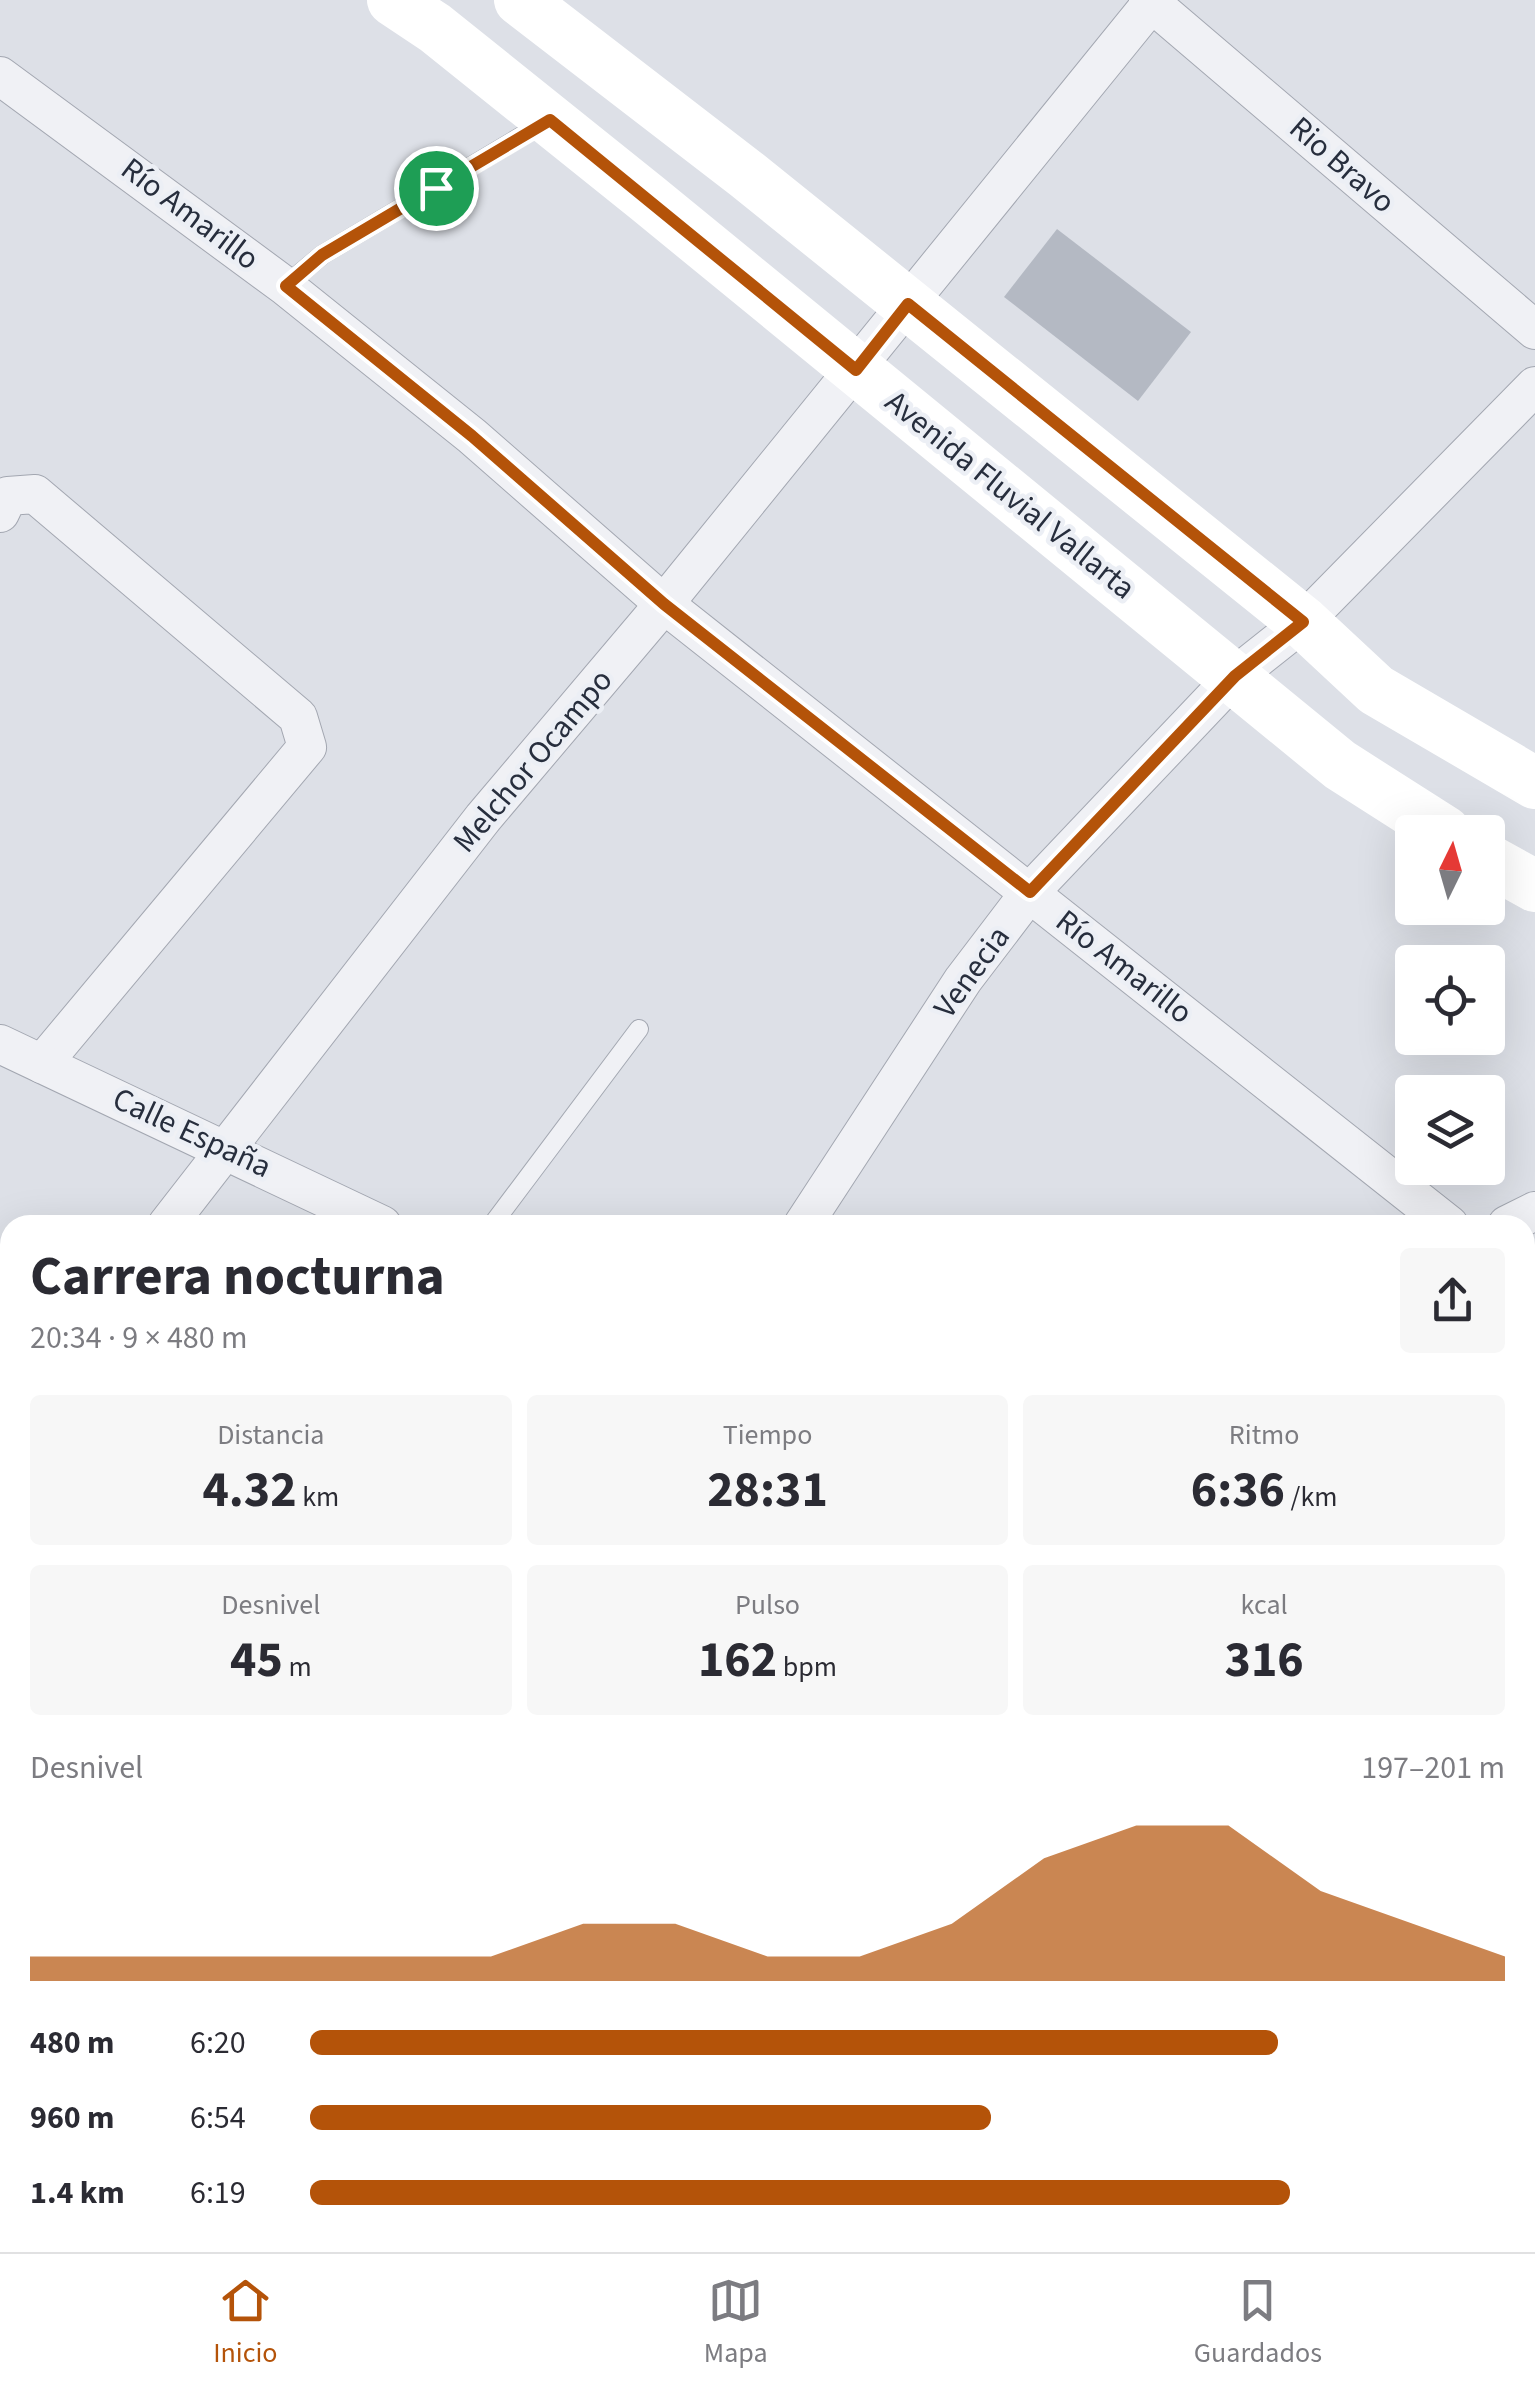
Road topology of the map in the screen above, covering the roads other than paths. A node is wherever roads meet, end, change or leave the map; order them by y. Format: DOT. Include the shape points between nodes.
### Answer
graph roads {
  1 [pos="393,0"];
  2 [pos="520,0"];
  3 [pos="1151,1"];
  4 [pos="0,76"];
  5 [pos="550,120"];
  6 [pos="286,286"];
  7 [pos="908,304"];
  8 [pos="1535,330"];
  9 [pos="856,370"];
  10 [pos="1535,386"];
  11 [pos="0,513"];
  12 [pos="664,604"];
  13 [pos="1303,622"];
  14 [pos="1235,676"];
  15 [pos="1535,783"];
  16 [pos="1418,815"];
  17 [pos="1505,869"];
  18 [pos="1535,886"];
  19 [pos="1030,892"];
  20 [pos="639,1030"];
  21 [pos="0,1044"];
  22 [pos="42,1064"];
  23 [pos="228,1149"];
  24 [pos="175,1215"];
  25 [pos="362,1215"];
  26 [pos="500,1215"];
  27 [pos="810,1215"];
  28 [pos="1436,1215"];
  1 -- 5 [label="street, Avenida Fluvial Vallarta"];
  2 -- 7 [label="street"];
  3 -- 7 [label="street, Melchor Ocampo"];
  3 -- 8 [label="street, Rio Bravo"];
  4 -- 6 [label="street, Río Amarillo"];
  5 -- 6 [label="lane" via="322,255"];
  5 -- 9 [label="street, Avenida Fluvial Vallarta"];
  6 -- 12 [label="street, Río Amarillo"];
  7 -- 9 [label="street, Melchor Ocampo"];
  7 -- 13 [label="street"];
  9 -- 12 [label="street, Melchor Ocampo"];
  9 -- 14 [label="street, Avenida Fluvial Vallarta"];
  10 -- 13 [label="street, Venecia"];
  11 -- 22 [label="street" via="8,496 35,494 298,717 307,747"];
  12 -- 19 [label="street, Río Amarillo"];
  12 -- 23 [label="street, Melchor Ocampo" via="483,818"];
  13 -- 14 [label="street, Venecia"];
  13 -- 15 [label="street" via="1376,690"];
  14 -- 16 [label="street, Avenida Fluvial Vallarta" via="1340,765"];
  14 -- 19 [label="street, Venecia"];
  17 -- 18 [label="street"];
  19 -- 27 [label="street, Venecia" via="963,980"];
  19 -- 28 [label="street, Río Amarillo"];
  20 -- 26 [label="lane"];
  21 -- 22 [label="street, Calle España"];
  22 -- 23 [label="street, Calle España"];
  23 -- 24 [label="street, Melchor Ocampo"];
  23 -- 25 [label="street, Calle España"];
}
